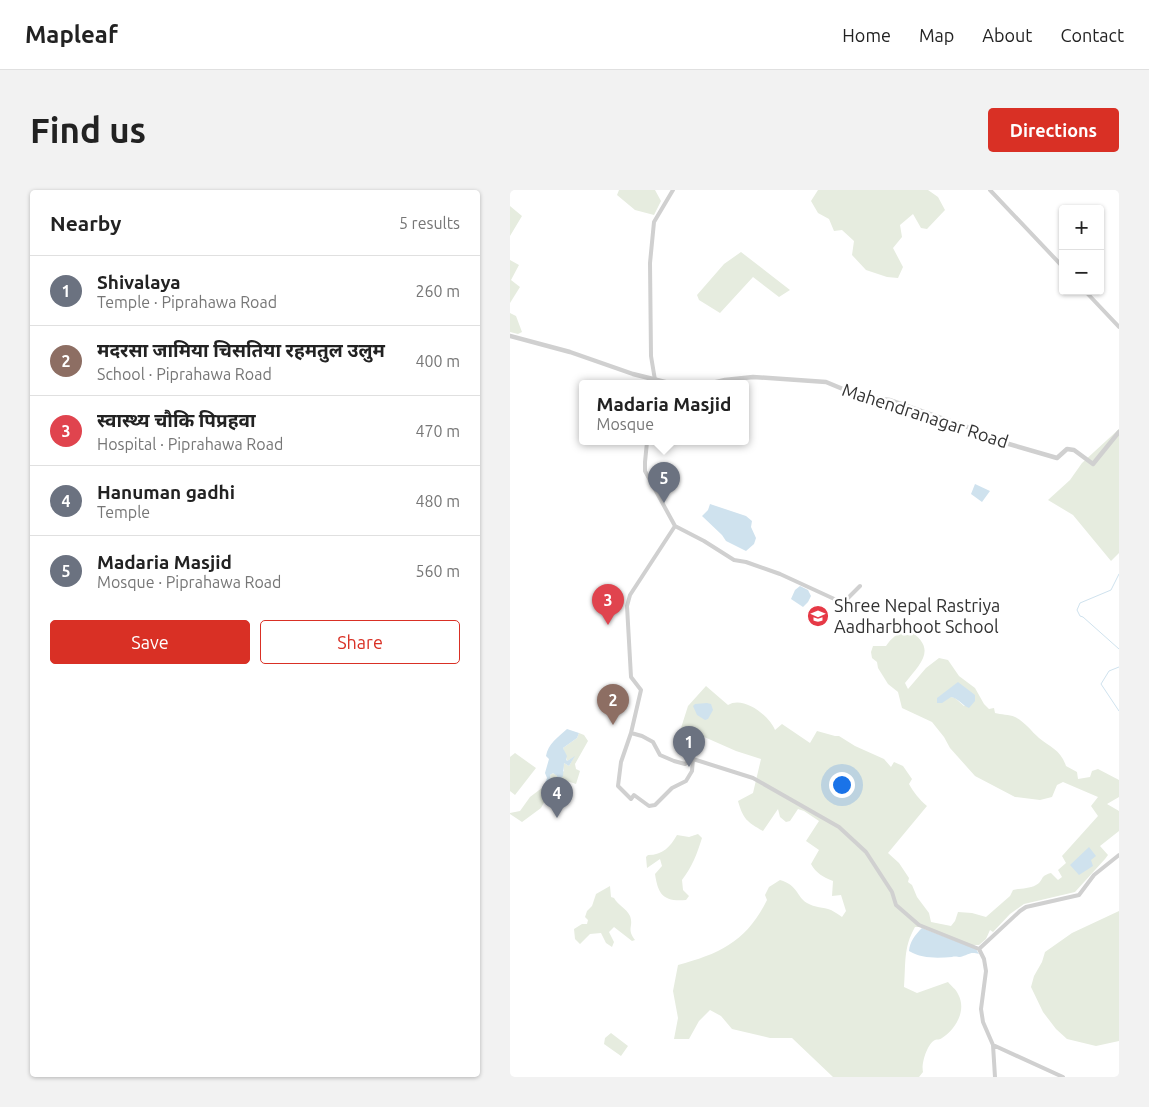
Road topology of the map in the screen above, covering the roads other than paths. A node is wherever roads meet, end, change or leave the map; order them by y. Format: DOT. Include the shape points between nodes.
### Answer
graph roads {
  1 [pos="673,190"];
  2 [pos="990,190"];
  3 [pos="1059,263"];
  4 [pos="1089,295"];
  5 [pos="1119,328"];
  6 [pos="510,336"];
  7 [pos="655,380"];
  8 [pos="725,380"];
  9 [pos="1119,432"];
  10 [pos="647,445"];
  11 [pos="675,526"];
  12 [pos="860,586"];
  13 [pos="631,733"];
  14 [pos="693,759"];
  15 [pos="1119,855"];
  16 [pos="979,949"];
  17 [pos="993,1045"];
  18 [pos="995,1077"];
  19 [pos="1063,1077"];
  1 -- 7 [label="street" via="654,222 650,263 651,356"];
  2 -- 3 [label="street"];
  4 -- 5 [label="street"];
  6 -- 7 [label="street"];
  8 -- 9 [label="street, Mahendranagar Road" via="753,377 826,382 862,397 890,400 973,428 1002,442 1057,458 1067,449 1074,450 1092,464"];
  10 -- 11 [label="street" via="645,471"];
  11 -- 12 [label="street" via="734,560 780,574 843,603"];
  11 -- 13 [label="street" via="630,595 627,606 631,677 641,690"];
  13 -- 14 [label="street" via="654,742 660,755 674,761 685,764"];
  13 -- 14 [label="street" via="621,762 618,786 631,799 634,795 649,806 655,805 672,788 686,781"];
  14 -- 16 [label="street" via="753,778 839,827 866,852 892,892 896,904 920,925"];
  15 -- 16 [label="street" via="1094,875 1079,895 1026,907"];
  16 -- 17 [label="street" via="986,971 981,1009"];
  17 -- 18 [label="street"];
  17 -- 19 [label="street"];
}
